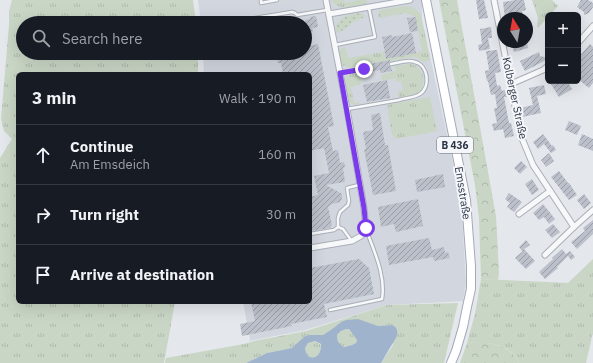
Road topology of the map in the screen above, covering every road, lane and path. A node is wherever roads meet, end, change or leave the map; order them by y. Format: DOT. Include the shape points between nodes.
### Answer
graph roads {
  1 [pos="261,0"];
  2 [pos="277,0"];
  3 [pos="326,0"];
  4 [pos="410,0"];
  5 [pos="426,0"];
  6 [pos="494,0"];
  7 [pos="369,7"];
  8 [pos="328,12"];
  9 [pos="267,16"];
  10 [pos="593,26"];
  11 [pos="581,40"];
  12 [pos="334,45"];
  13 [pos="390,64"];
  14 [pos="545,68"];
  15 [pos="364,69"];
  16 [pos="340,73"];
  17 [pos="511,84"];
  18 [pos="347,109"];
  19 [pos="360,185"];
  20 [pos="550,191"];
  21 [pos="593,210"];
  22 [pos="519,214"];
  23 [pos="338,227"];
  24 [pos="574,227"];
  25 [pos="366,228"];
  26 [pos="312,234"];
  27 [pos="352,240"];
  28 [pos="312,248"];
  29 [pos="545,255"];
  30 [pos="330,310"];
  31 [pos="451,363"];
  1 -- 2 [label="lane" via="261,3"];
  3 -- 8 [label="street"];
  4 -- 7 [label="street"];
  5 -- 31 [label="main road, Emsstraße / B 436" via="466,200 470,258 468,301 463,328"];
  6 -- 17 [label="street, Kolberger Straße"];
  7 -- 8 [label="street"];
  7 -- 12 [label="lane" via="375,37"];
  8 -- 9 [label="lane" via="297,15 292,12"];
  8 -- 12 [label="street"];
  10 -- 11 [label="street"];
  12 -- 16 [label="street"];
  13 -- 18 [label="lane" via="410,61 422,66 426,74 424,90 419,95"];
  14 -- 17 [label="street"];
  15 -- 16 [label="lane"];
  16 -- 18 [label="street"];
  17 -- 20 [label="street, Kolberger Straße" via="521,136 533,164"];
  18 -- 19 [label="street"];
  19 -- 23 [label="lane" via="347,188 349,201 340,212"];
  19 -- 25 [label="street"];
  20 -- 22 [label="street"];
  20 -- 24 [label="street, Kolberger Straße"];
  21 -- 24 [label="street"];
  23 -- 26 [label="lane"];
  23 -- 27 [label="lane"];
  24 -- 29 [label="street"];
  25 -- 27 [label="street" via="361,236"];
  25 -- 30 [label="lane" via="378,264 382,300"];
  27 -- 28 [label="street"];
}
